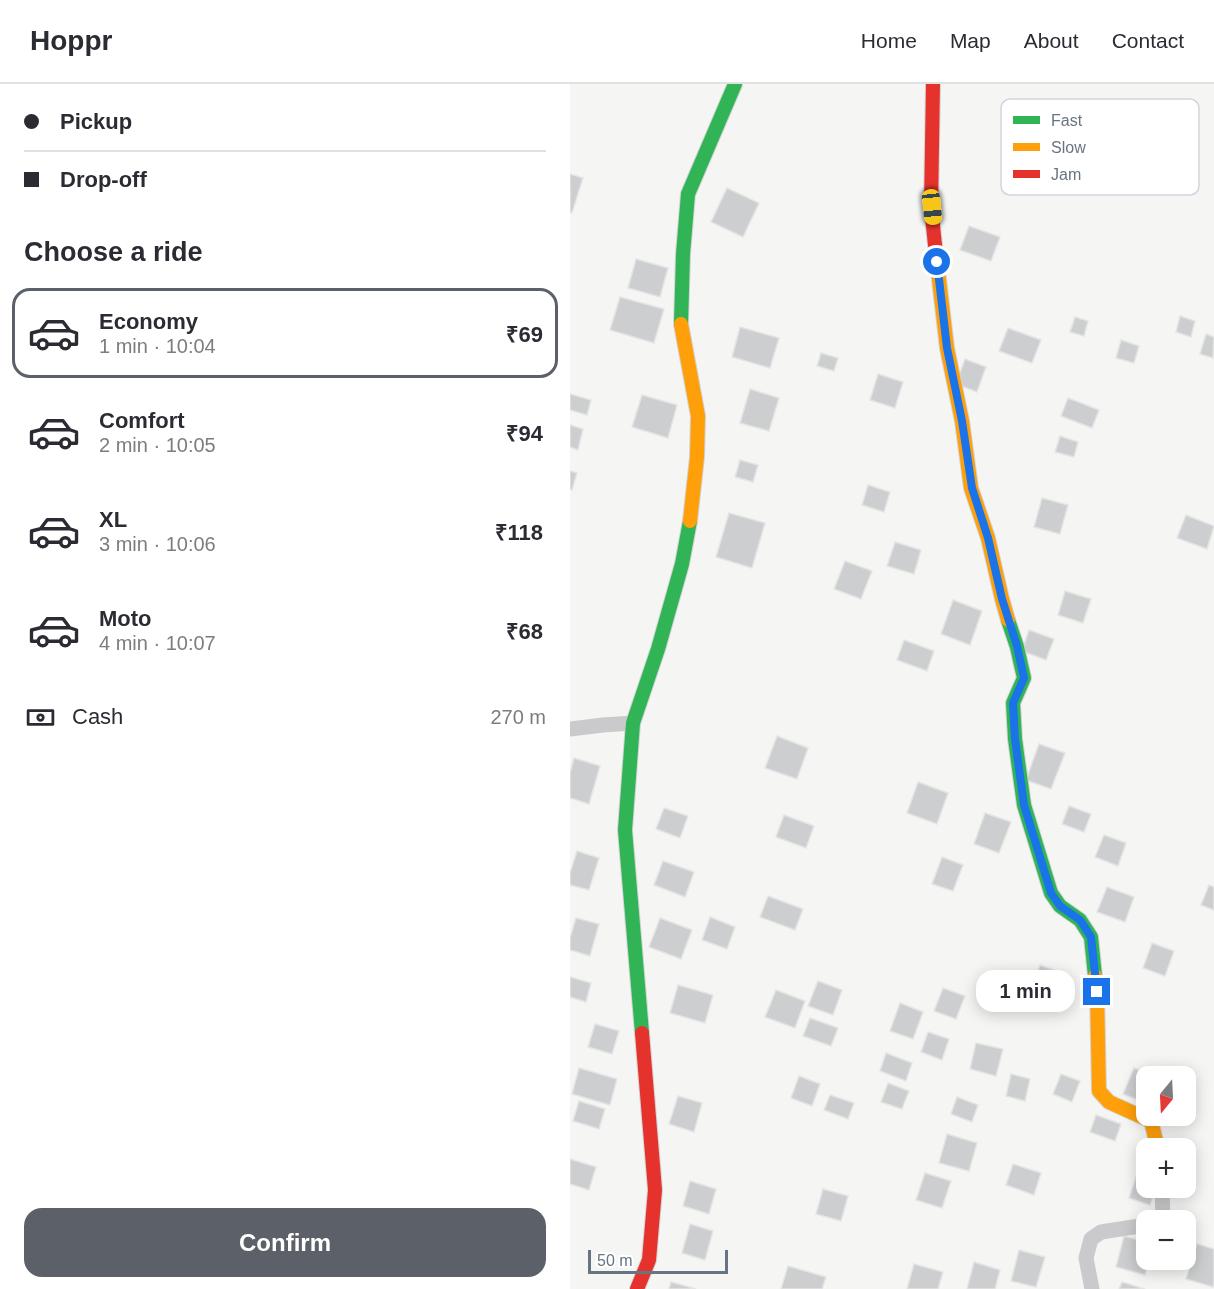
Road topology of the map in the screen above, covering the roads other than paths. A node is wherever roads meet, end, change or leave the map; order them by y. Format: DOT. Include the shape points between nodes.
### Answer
graph roads {
  1 [pos="735,84"];
  2 [pos="933,84"];
  3 [pos="633,723"];
  4 [pos="570,729"];
  5 [pos="1155,1138"];
  6 [pos="1136,1227"];
  7 [pos="637,1289"];
  8 [pos="1092,1289"];
  1 -- 3 [label="street" via="688,194 681,323 698,416 696,468 682,564"];
  2 -- 5 [label="street" via="932,207 947,348 972,488 1024,678 1013,703 1024,805 1051,893 1060,906 1080,920 1091,937 1097,992 1099,1091 1109,1102 1151,1121"];
  3 -- 4 [label="street"];
  3 -- 7 [label="street" via="625,831 655,1190 649,1260"];
  6 -- 8 [label="street" via="1101,1232 1091,1239 1086,1258"];
}
